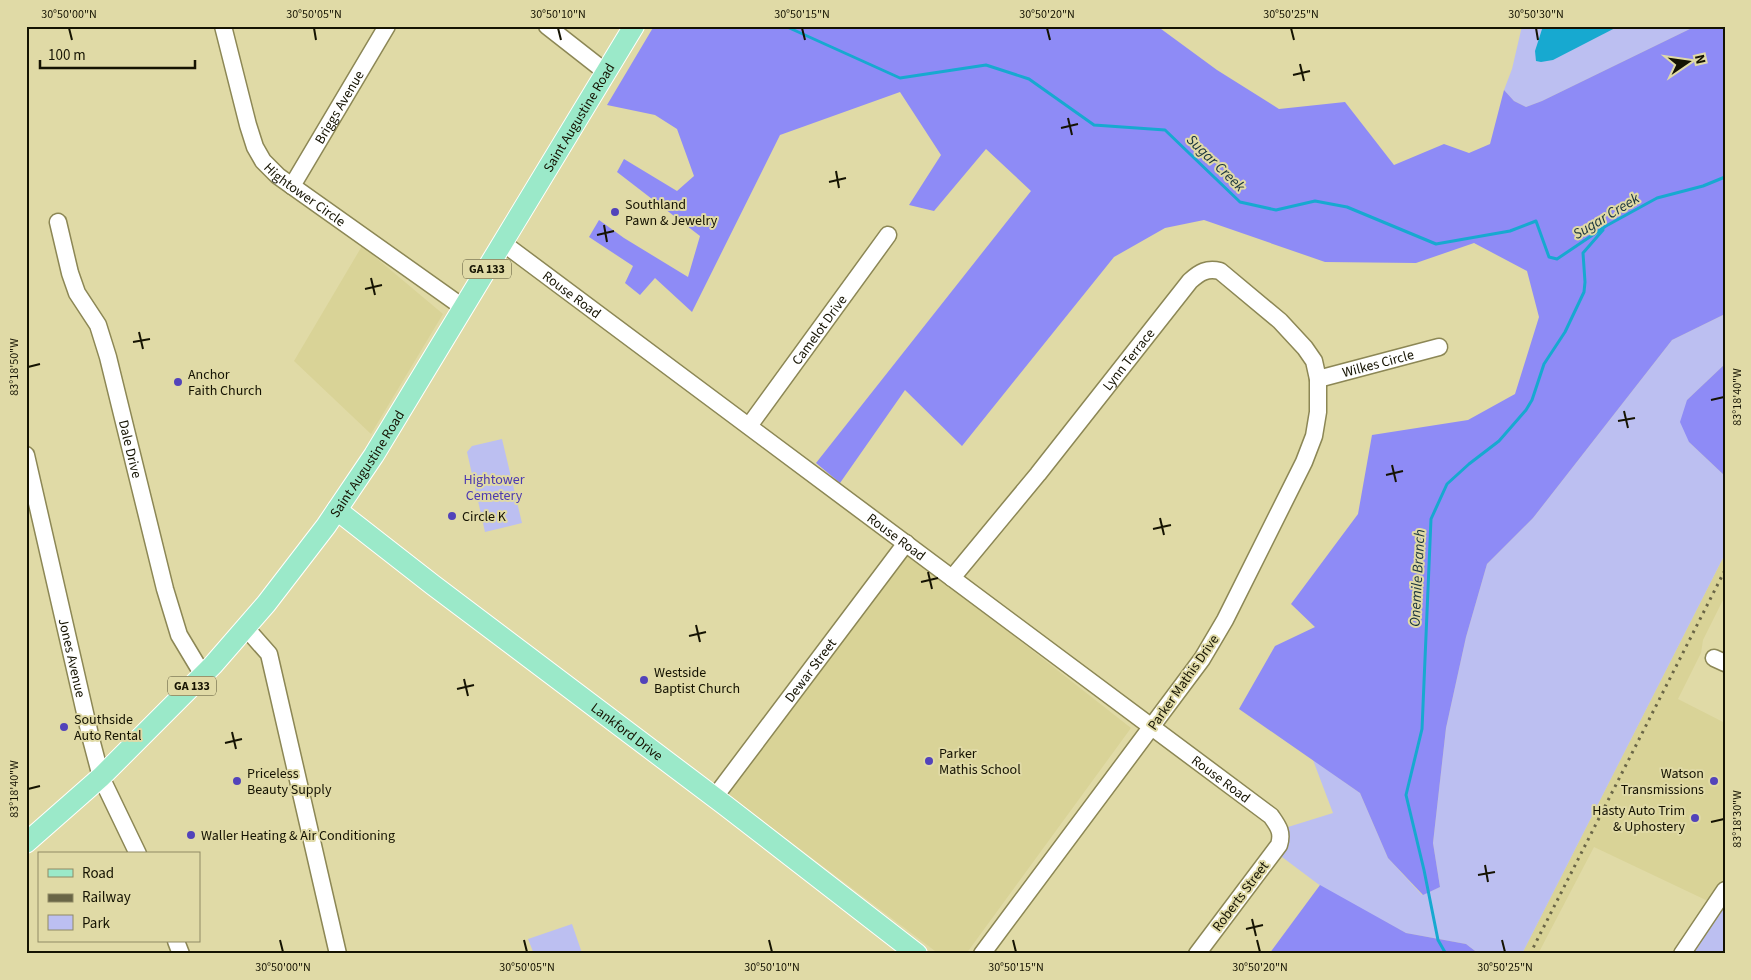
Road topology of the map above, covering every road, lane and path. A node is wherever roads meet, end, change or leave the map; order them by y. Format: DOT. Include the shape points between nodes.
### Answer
graph roads {
  1 [pos="223,26"];
  2 [pos="387,26"];
  3 [pos="547,26"];
  4 [pos="634,26"];
  5 [pos="606,73"];
  6 [pos="292,186"];
  7 [pos="58,222"];
  8 [pos="888,234"];
  9 [pos="503,243"];
  10 [pos="464,308"];
  11 [pos="1439,347"];
  12 [pos="1318,379"];
  13 [pos="749,426"];
  14 [pos="26,455"];
  15 [pos="337,510"];
  16 [pos="906,543"];
  17 [pos="952,578"];
  18 [pos="246,628"];
  19 [pos="202,675"];
  20 [pos="1152,727"];
  21 [pos="101,777"];
  22 [pos="714,798"];
  23 [pos="1282,838"];
  24 [pos="26,843"];
  25 [pos="137,852"];
  26 [pos="1725,890"];
  27 [pos="176,942"];
  28 [pos="181,954"];
  29 [pos="338,954"];
  30 [pos="917,954"];
  31 [pos="982,954"];
  32 [pos="1196,954"];
  33 [pos="1682,954"];
  1 -- 6 [label="street, Hightower Circle" via="255,147 271,170"];
  2 -- 6 [label="street, Briggs Avenue"];
  3 -- 5 [label="street"];
  4 -- 5 [label="main road, Saint Augustine Road / GA 133"];
  5 -- 9 [label="main road, Saint Augustine Road / GA 133"];
  6 -- 10 [label="street, Hightower Circle"];
  7 -- 19 [label="street, Dale Drive" via="77,293 98,325 108,357 179,635"];
  8 -- 13 [label="street, Camelot Drive"];
  9 -- 10 [label="main road, Saint Augustine Road / GA 133"];
  9 -- 13 [label="street, Rouse Road"];
  10 -- 15 [label="main road, Saint Augustine Road / GA 133"];
  11 -- 12 [label="street, Wilkes Circle"];
  12 -- 17 [label="street, Lynn Terrace" via="1310,354 1280,321 1220,272 1210,269 1199,273"];
  12 -- 20 [label="street, Parker Mathis Drive" via="1314,436 1304,462 1225,620 1202,659"];
  13 -- 16 [label="street, Rouse Road"];
  14 -- 21 [label="street, Jones Avenue"];
  15 -- 18 [label="main road, Saint Augustine Road / GA 133"];
  15 -- 22 [label="main road, Lankford Drive"];
  16 -- 17 [label="street, Rouse Road"];
  16 -- 22 [label="street, Dewar Street"];
  17 -- 20 [label="street, Rouse Road"];
  18 -- 19 [label="main road, Saint Augustine Road / GA 133"];
  18 -- 29 [label="street" via="269,654"];
  19 -- 21 [label="main road, Saint Augustine Road / GA 133"];
  20 -- 23 [label="street, Rouse Road" via="1271,816 1281,829"];
  20 -- 31 [label="street, Parker Mathis Drive"];
  21 -- 24 [label="main road, Saint Augustine Road / GA 133"];
  21 -- 25 [label="street, Jones Avenue"];
  22 -- 30 [label="main road, Lankford Drive"];
  23 -- 32 [label="street, Roberts Street"];
  26 -- 33 [label="street"];
  27 -- 28 [label="street"];
}
